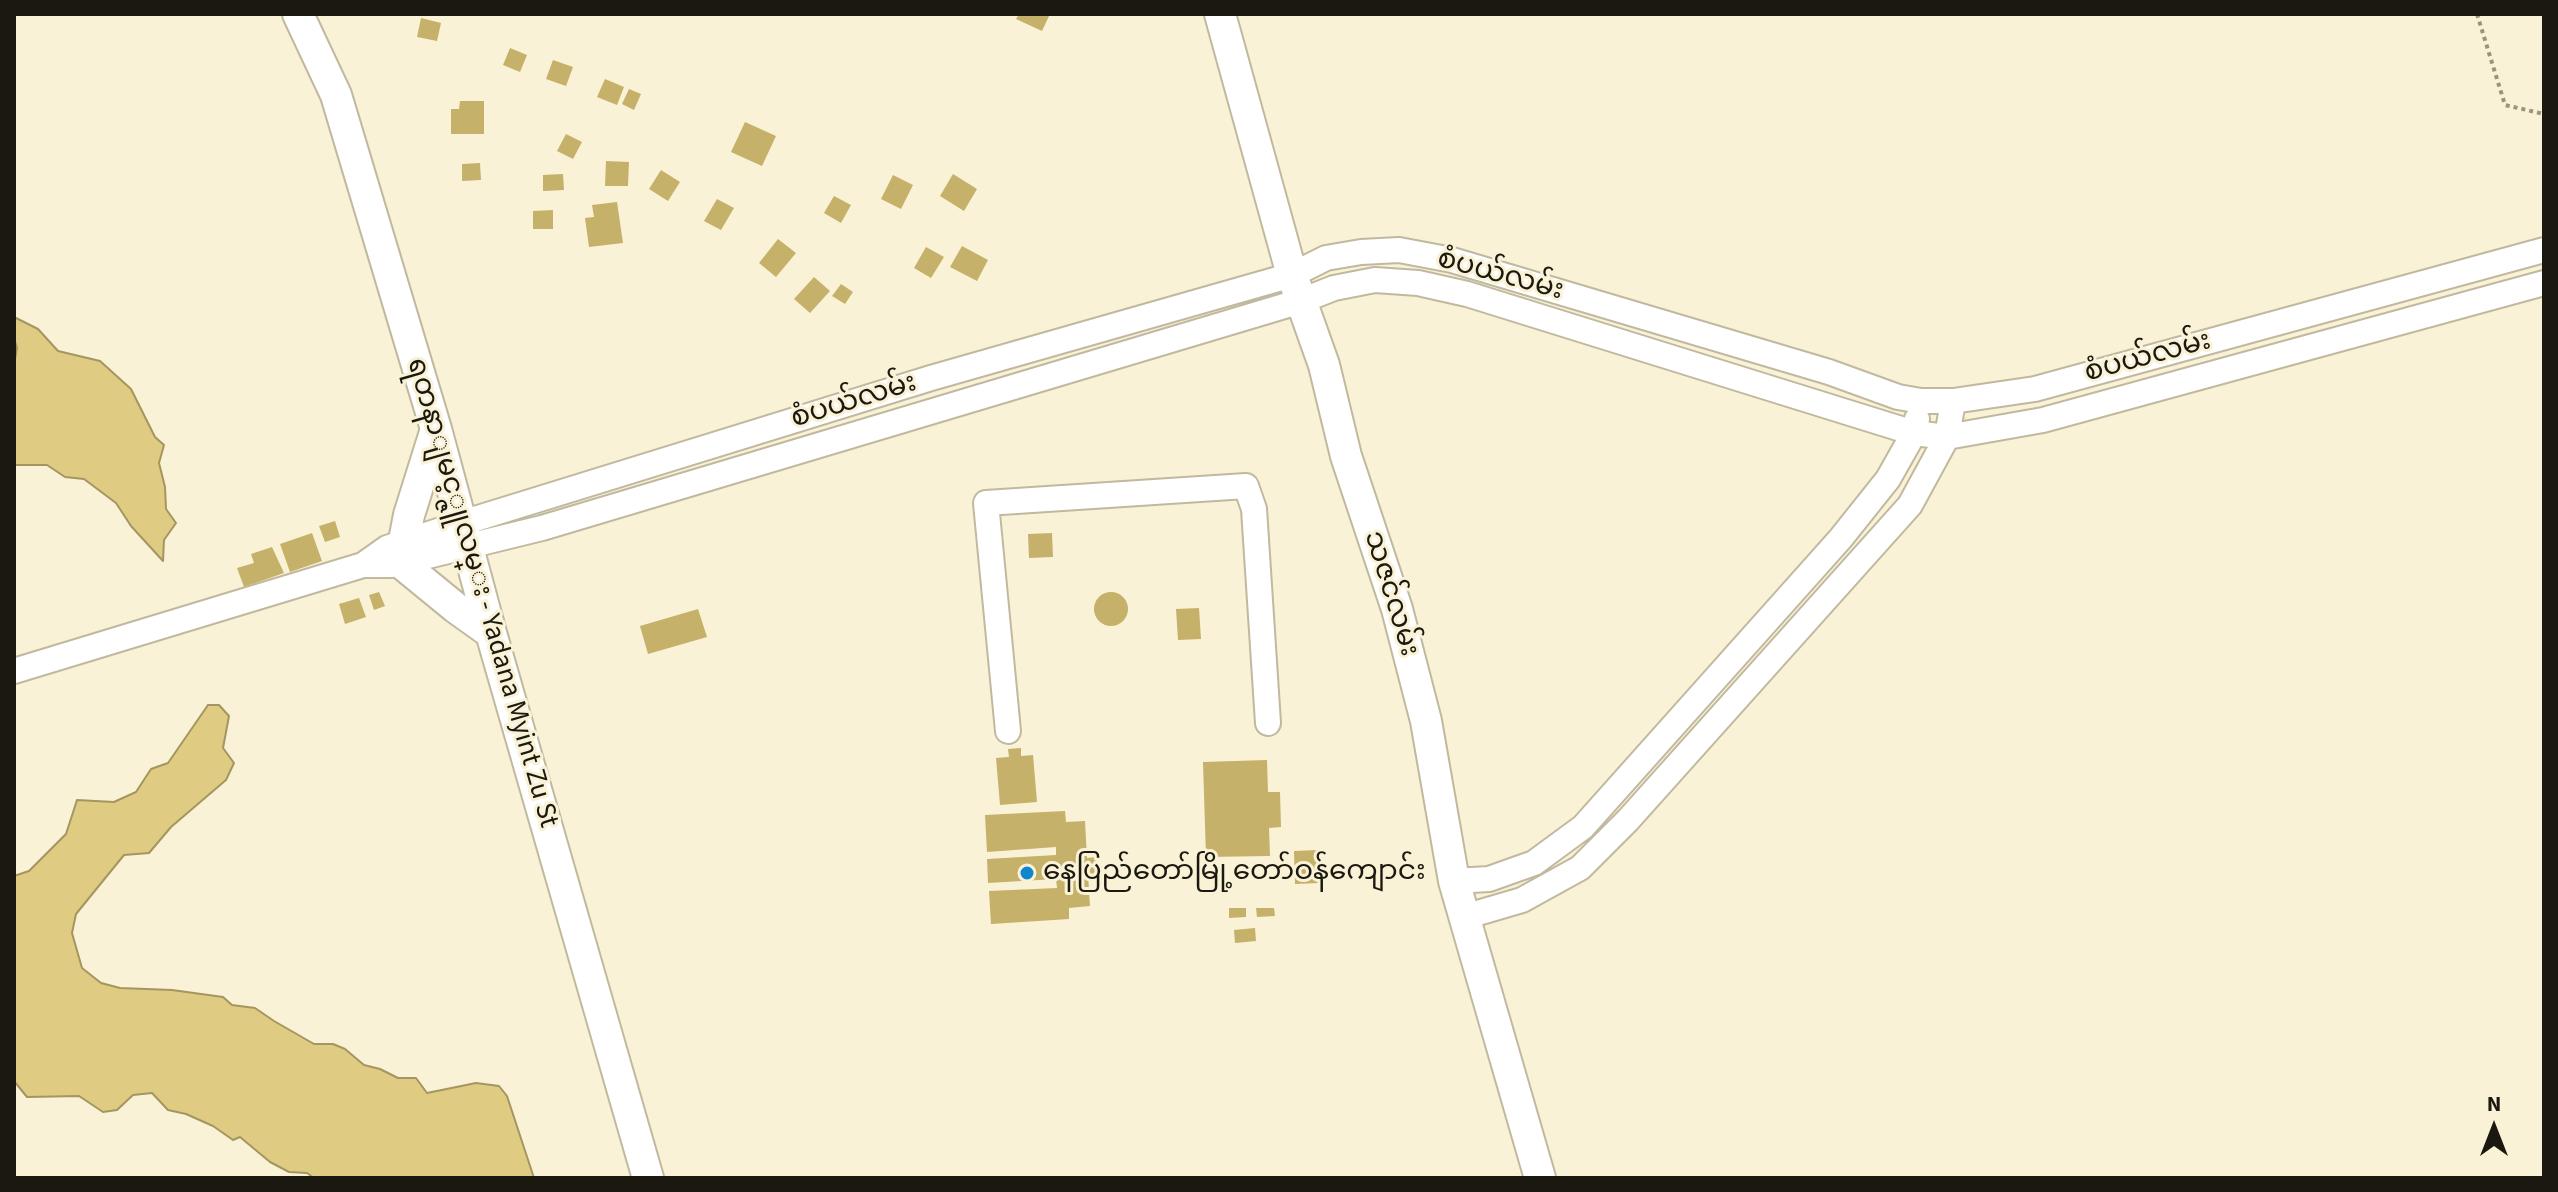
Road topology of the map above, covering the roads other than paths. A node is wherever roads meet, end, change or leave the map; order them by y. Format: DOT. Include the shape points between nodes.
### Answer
graph roads {
  1 [pos="298,14"];
  2 [pos="1220,14"];
  3 [pos="2544,250"];
  4 [pos="2544,283"];
  5 [pos="1297,288"];
  6 [pos="1921,401"];
  7 [pos="1953,401"];
  8 [pos="436,429"];
  9 [pos="1914,433"];
  10 [pos="1947,437"];
  11 [pos="465,535"];
  12 [pos="403,552"];
  13 [pos="491,633"];
  14 [pos="14,671"];
  15 [pos="1268,723"];
  16 [pos="1008,731"];
  17 [pos="1454,881"];
  18 [pos="1464,917"];
  19 [pos="648,1178"];
  20 [pos="1540,1178"];
  1 -- 8 [label="main road, ရတနာျမင့္ဇူလမ္း - Yadana Myint Zu St" via="336,95"];
  2 -- 5 [label="main road, သဇင်လမ်း"];
  3 -- 7 [label="street, စံပယ်လမ်း" via="2035,389"];
  4 -- 10 [label="street, စံပယ်လမ်း" via="2043,420"];
  5 -- 6 [label="street, စံပယ်လမ်း" via="1326,258 1399,250 1452,260"];
  5 -- 9 [label="street, စံပယ်လမ်း" via="1375,280 1467,294"];
  5 -- 11 [label="street, စံပယ်လမ်း" via="931,378"];
  5 -- 17 [label="main road, သဇင်လမ်း" via="1397,609 1426,721"];
  6 -- 7 [label="street, စံပယ်လမ်း"];
  6 -- 9 [label="street"];
  7 -- 10 [label="street"];
  8 -- 11 [label="main road, ရတနာျမင့္ဇူလမ္း - Yadana Myint Zu St"];
  8 -- 12 [label="main road"];
  9 -- 10 [label="street, စံပယ်လမ်း"];
  9 -- 17 [label="street" via="1888,479 1841,538 1583,827 1534,863 1489,879"];
  10 -- 18 [label="street" via="1910,505 1580,868 1522,900"];
  11 -- 12 [label="street, စံပယ်လမ်း"];
  11 -- 13 [label="main road, ရတနာျမင့္ဇူလမ္း - Yadana Myint Zu St"];
  12 -- 13 [label="main road" via="456,608"];
  12 -- 14 [label="street, စံပယ်လမ်း"];
  13 -- 19 [label="main road, ရတနာျမင့္ဇူလမ္း - Yadana Myint Zu St"];
  15 -- 16 [label="street" via="1254,509 1246,486 986,503"];
  17 -- 18 [label="main road, သဇင်လမ်း"];
  18 -- 20 [label="main road, သဇင်လမ်း"];
}
